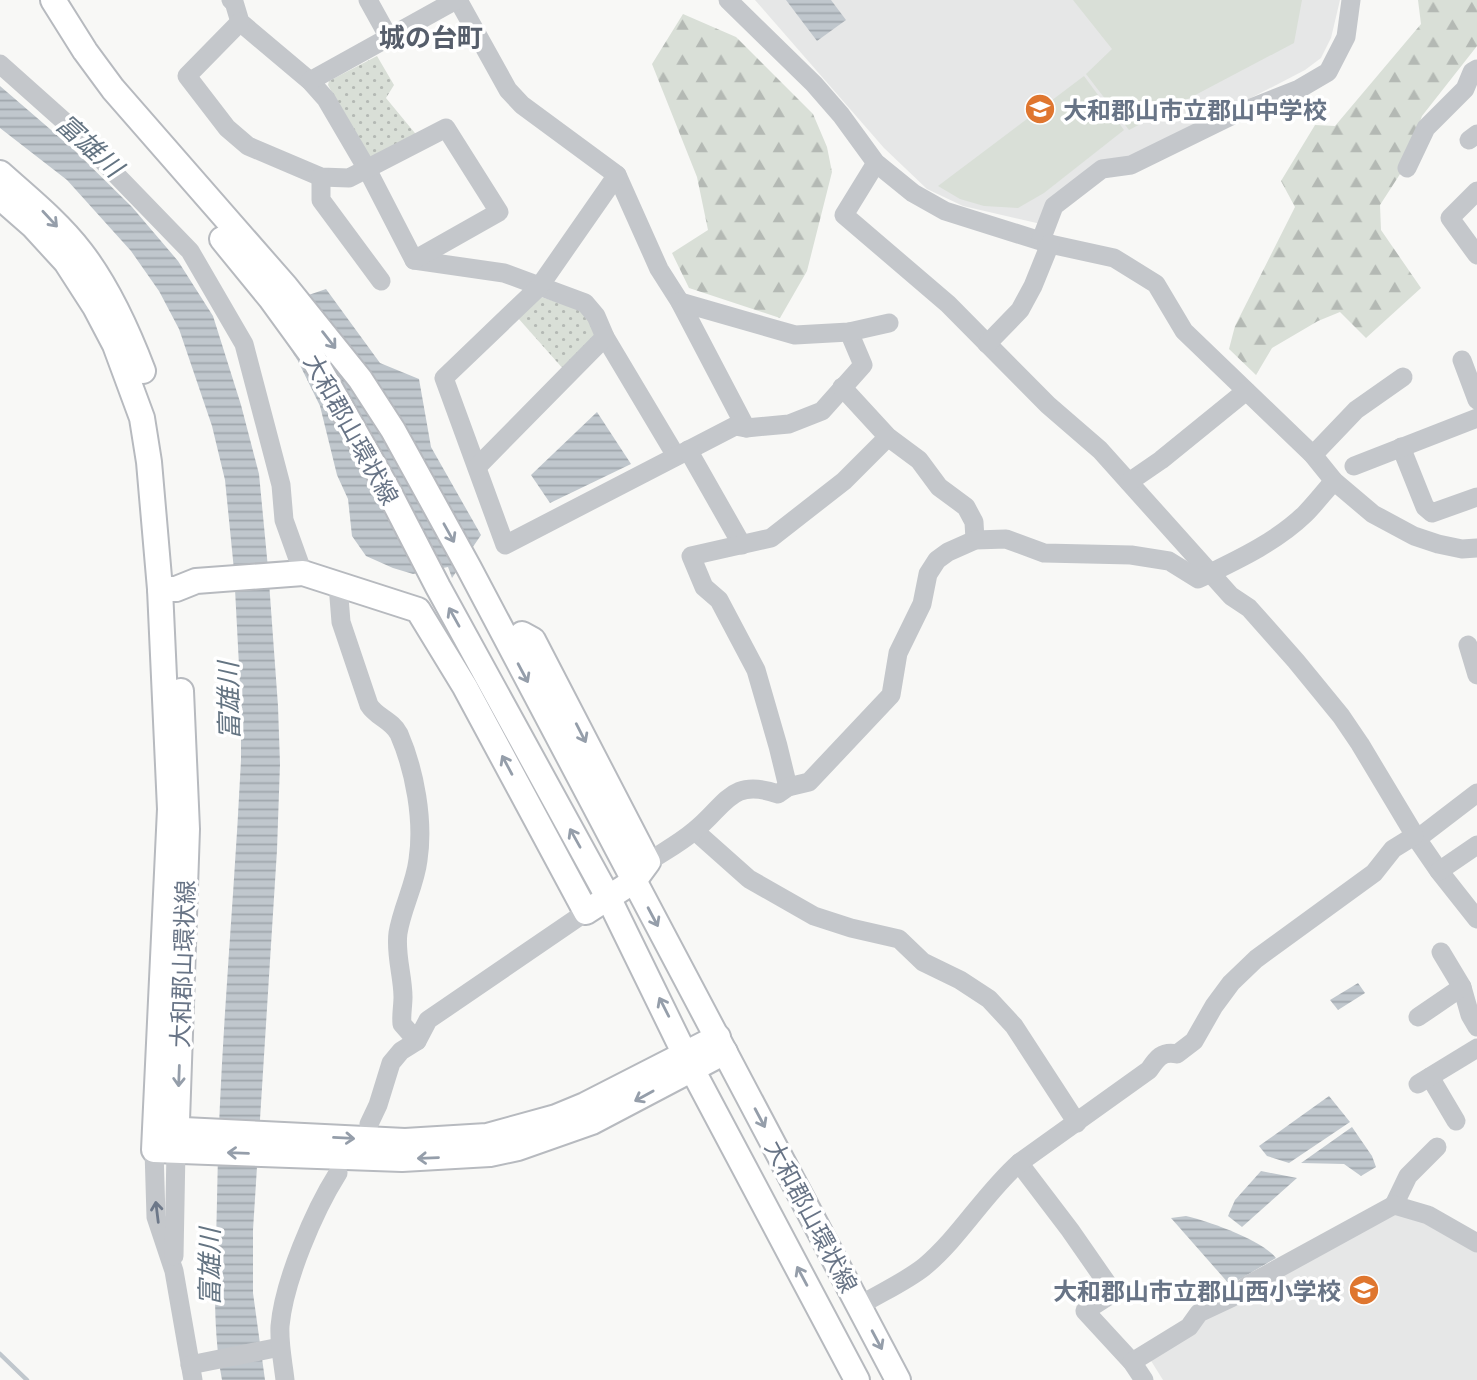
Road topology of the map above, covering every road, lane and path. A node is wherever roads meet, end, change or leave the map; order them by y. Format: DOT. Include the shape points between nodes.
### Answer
graph roads {
  1 [pos="40,0"];
  2 [pos="53,0"];
  3 [pos="231,0"];
  4 [pos="369,0"];
  5 [pos="457,0"];
  6 [pos="728,0"];
  7 [pos="1351,0"];
  8 [pos="240,22"];
  9 [pos="388,36"];
  10 [pos="0,64"];
  11 [pos="310,81"];
  12 [pos="1474,81"];
  13 [pos="876,163"];
  14 [pos="1407,167"];
  15 [pos="367,169"];
  16 [pos="0,173"];
  17 [pos="617,175"];
  18 [pos="321,177"];
  19 [pos="1477,191"];
  20 [pos="0,197"];
  21 [pos="1045,242"];
  22 [pos="1477,255"];
  23 [pos="414,260"];
  24 [pos="381,281"];
  25 [pos="539,287"];
  26 [pos="279,293"];
  27 [pos="681,302"];
  28 [pos="889,323"];
  29 [pos="849,332"];
  30 [pos="605,337"];
  31 [pos="987,344"];
  32 [pos="1462,360"];
  33 [pos="1403,377"];
  34 [pos="842,387"];
  35 [pos="1246,391"];
  36 [pos="1477,400"];
  37 [pos="1477,418"];
  38 [pos="746,428"];
  39 [pos="888,437"];
  40 [pos="1401,447"];
  41 [pos="682,453"];
  42 [pos="1313,455"];
  43 [pos="1354,466"];
  44 [pos="477,467"];
  45 [pos="1334,481"];
  46 [pos="1129,482"];
  47 [pos="1477,497"];
  48 [pos="975,540"];
  49 [pos="741,544"];
  50 [pos="1477,548"];
  51 [pos="1212,572"];
  52 [pos="301,579"];
  53 [pos="334,584"];
  54 [pos="182,589"];
  55 [pos="503,644"];
  56 [pos="1468,645"];
  57 [pos="1477,675"];
  58 [pos="788,787"];
  59 [pos="1477,793"];
  60 [pos="695,831"];
  61 [pos="1415,837"];
  62 [pos="1477,845"];
  63 [pos="641,872"];
  64 [pos="1439,872"];
  65 [pos="608,897"];
  66 [pos="586,912"];
  67 [pos="1477,919"];
  68 [pos="1441,952"];
  69 [pos="1462,987"];
  70 [pos="1418,1017"];
  71 [pos="1477,1027"];
  72 [pos="418,1041"];
  73 [pos="721,1044"];
  74 [pos="1477,1048"];
  75 [pos="689,1062"];
  76 [pos="1456,1121"];
  77 [pos="1077,1123"];
  78 [pos="369,1124"];
  79 [pos="166,1139"];
  80 [pos="1437,1147"];
  81 [pos="1019,1163"];
  82 [pos="338,1173"];
  83 [pos="1394,1205"];
  84 [pos="1477,1243"];
  85 [pos="859,1306"];
  86 [pos="280,1348"];
  87 [pos="1132,1362"];
  88 [pos="197,1369"];
  89 [pos="285,1380"];
  90 [pos="857,1380"];
  91 [pos="898,1380"];
  92 [pos="1144,1380"];
  1 -- 26 [label="main road, 大和郡山環状線" via="102,101 225,242"];
  2 -- 26 [label="main road, 大和郡山環状線" via="113,89"];
  3 -- 8 [label="street"];
  4 -- 9 [label="street"];
  5 -- 9 [label="street"];
  5 -- 17 [label="street" via="508,90"];
  6 -- 13 [label="street" via="814,83"];
  7 -- 21 [label="street" via="1346,37 1328,72 1131,165 1102,169 1054,206"];
  8 -- 11 [label="street"];
  8 -- 18 [label="street" via="187,76 227,128 248,146"];
  9 -- 11 [label="street"];
  10 -- 52 [label="street" via="65,122 190,251 244,344"];
  11 -- 15 [label="street" via="326,99"];
  12 -- 14 [label="street" via="1426,128"];
  13 -- 21 [label="street" via="945,211"];
  13 -- 31 [label="street" via="844,215 948,304"];
  15 -- 18 [label="street" via="349,177"];
  15 -- 23 [label="street"];
  15 -- 23 [label="street" via="446,128 499,212"];
  16 -- 54 [label="main road, 大和郡山環状線, one-way" via="81,252 130,337 161,436"];
  17 -- 25 [label="street"];
  17 -- 27 [label="street" via="659,269"];
  18 -- 24 [label="street" via="321,200"];
  19 -- 22 [label="street" via="1450,218"];
  20 -- 54 [label="main road, 大和郡山環状線" via="66,262 95,307 130,380"];
  21 -- 31 [label="street" via="1033,286 1020,310"];
  21 -- 35 [label="street" via="1114,258 1156,284 1184,331"];
  23 -- 25 [label="street" via="504,272"];
  25 -- 30 [label="street" via="585,303"];
  25 -- 44 [label="street" via="444,378"];
  26 -- 63 [label="main road, 大和郡山環状線, one-way" via="366,389 393,430"];
  65 -- 26 [label="main road, 大和郡山環状線, one-way"];
  27 -- 29 [label="street" via="795,335"];
  27 -- 38 [label="street"];
  28 -- 29 [label="street"];
  29 -- 34 [label="street" via="863,365"];
  30 -- 41 [label="street"];
  30 -- 44 [label="street"];
  31 -- 46 [label="street"];
  32 -- 36 [label="street"];
  33 -- 42 [label="street" via="1356,410"];
  34 -- 38 [label="street" via="822,411 789,424"];
  34 -- 39 [label="street"];
  35 -- 42 [label="street"];
  35 -- 46 [label="street"];
  37 -- 40 [label="street"];
  38 -- 41 [label="street" via="735,426"];
  39 -- 48 [label="street" via="919,460 939,487 966,507 974,523"];
  39 -- 49 [label="street" via="844,481 771,538"];
  40 -- 43 [label="street"];
  40 -- 47 [label="street" via="1425,507 1432,513"];
  41 -- 44 [label="street" via="505,545"];
  41 -- 49 [label="street"];
  42 -- 45 [label="street"];
  45 -- 50 [label="street" via="1373,514 1414,536 1462,549"];
  45 -- 51 [label="street" via="1288,528"];
  46 -- 51 [label="street"];
  48 -- 51 [label="street" via="1006,539 1044,554 1131,555 1169,561 1198,579"];
  48 -- 58 [label="street" via="947,552 928,575 922,604 898,653 891,695 809,782"];
  49 -- 58 [label="street" via="691,556 704,587 719,600 756,670"];
  51 -- 61 [label="street" via="1231,596 1249,608 1341,716"];
  52 -- 53 [label="main road"];
  52 -- 54 [label="main road"];
  66 -- 53 [label="main road, one-way" via="458,668 418,610"];
  53 -- 72 [label="street" via="341,622 369,705 398,732 416,803 418,862 397,944 401,1024"];
  54 -- 79 [label="main road, 大和郡山環状線" via="170,809"];
  55 -- 63 [label="main road, 大和郡山環状線, one-way" via="533,640"];
  56 -- 57 [label="street"];
  58 -- 60 [label="street" via="778,794 760,788 741,789"];
  59 -- 61 [label="street"];
  60 -- 63 [label="street"];
  60 -- 77 [label="street" via="749,879 814,916 899,939 923,962 989,999 1014,1026"];
  61 -- 64 [label="street"];
  61 -- 77 [label="street" via="1393,849 1374,873 1256,959 1231,983 1194,1041 1177,1054 1167,1052 1157,1058 1149,1070"];
  62 -- 64 [label="street"];
  63 -- 65 [label="main road"];
  63 -- 73 [label="main road, 大和郡山環状線, one-way"];
  64 -- 67 [label="street"];
  65 -- 66 [label="main road"];
  75 -- 65 [label="main road, 大和郡山環状線, one-way"];
  66 -- 72 [label="street" via="428,1020"];
  68 -- 69 [label="street"];
  69 -- 70 [label="street"];
  69 -- 71 [label="street"];
  72 -- 78 [label="street" via="391,1063"];
  73 -- 75 [label="main road"];
  73 -- 85 [label="main road, 大和郡山環状線, one-way"];
  74 -- 76 [label="street" via="1424,1080"];
  75 -- 79 [label="main road" via="592,1122 490,1154 402,1160 275,1144"];
  90 -- 75 [label="main road, 大和郡山環状線, one-way"];
  77 -- 81 [label="street"];
  79 -- 88 [label="street" via="156,1217"];
  80 -- 83 [label="street" via="1408,1176"];
  81 -- 85 [label="street" via="924,1267"];
  81 -- 87 [label="street" via="1111,1289 1107,1297 1085,1311"];
  82 -- 86 [label="street" via="319,1203 283,1301"];
  83 -- 84 [label="street" via="1429,1214"];
  83 -- 87 [label="street" via="1199,1312 1189,1327"];
  85 -- 91 [label="main road, 大和郡山環状線, one-way"];
  86 -- 88 [label="street"];
  86 -- 89 [label="street"];
  87 -- 92 [label="street"];
}
